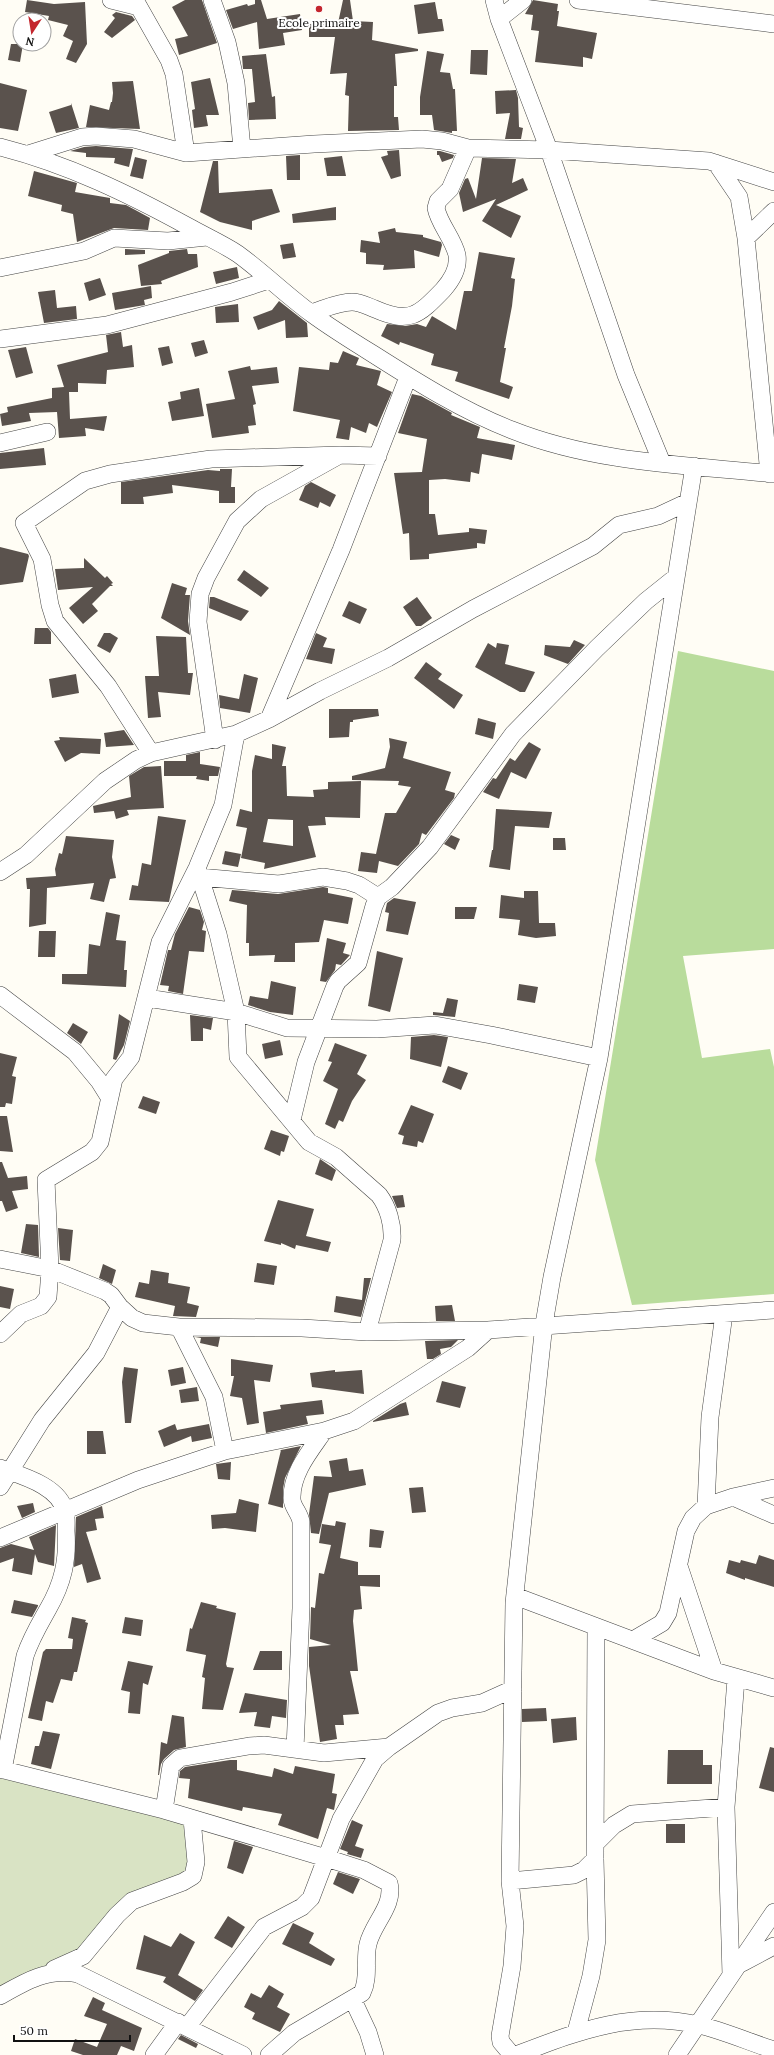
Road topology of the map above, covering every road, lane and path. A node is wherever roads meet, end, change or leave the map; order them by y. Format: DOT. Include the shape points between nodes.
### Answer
graph roads {
  1 [pos="111,0"];
  2 [pos="212,0"];
  3 [pos="494,0"];
  4 [pos="523,0"];
  5 [pos="578,0"];
  6 [pos="137,4"];
  7 [pos="499,19"];
  8 [pos="774,24"];
  9 [pos="0,147"];
  10 [pos="468,148"];
  11 [pos="242,149"];
  12 [pos="549,150"];
  13 [pos="186,153"];
  14 [pos="28,154"];
  15 [pos="716,163"];
  16 [pos="774,182"];
  17 [pos="774,211"];
  18 [pos="207,237"];
  19 [pos="746,238"];
  20 [pos="0,268"];
  21 [pos="269,280"];
  22 [pos="311,313"];
  23 [pos="0,339"];
  24 [pos="408,377"];
  25 [pos="47,432"];
  26 [pos="0,443"];
  27 [pos="340,455"];
  28 [pos="378,456"];
  29 [pos="662,462"];
  30 [pos="694,466"];
  31 [pos="772,474"];
  32 [pos="688,502"];
  33 [pos="676,577"];
  34 [pos="269,719"];
  35 [pos="236,734"];
  36 [pos="214,740"];
  37 [pos="150,754"];
  38 [pos="0,872"];
  39 [pos="198,873"];
  40 [pos="378,897"];
  41 [pos="0,995"];
  42 [pos="147,998"];
  43 [pos="236,1012"];
  44 [pos="320,1028"];
  45 [pos="599,1058"];
  46 [pos="109,1097"];
  47 [pos="292,1120"];
  48 [pos="0,1260"];
  49 [pos="50,1269"];
  50 [pos="120,1307"];
  51 [pos="774,1310"];
  52 [pos="724,1314"];
  53 [pos="544,1324"];
  54 [pos="179,1327"];
  55 [pos="488,1330"];
  56 [pos="367,1332"];
  57 [pos="0,1334"];
  58 [pos="324,1431"];
  59 [pos="225,1451"];
  60 [pos="6,1470"];
  61 [pos="0,1487"];
  62 [pos="774,1488"];
  63 [pos="733,1497"];
  64 [pos="706,1506"];
  65 [pos="65,1512"];
  66 [pos="774,1516"];
  67 [pos="0,1538"];
  68 [pos="679,1566"];
  69 [pos="515,1596"];
  70 [pos="596,1627"];
  71 [pos="633,1640"];
  72 [pos="714,1671"];
  73 [pos="736,1679"];
  74 [pos="774,1688"];
  75 [pos="513,1689"];
  76 [pos="389,1747"];
  77 [pos="295,1749"];
  78 [pos="1,1770"];
  79 [pos="726,1807"];
  80 [pos="164,1810"];
  81 [pos="192,1819"];
  82 [pos="595,1851"];
  83 [pos="326,1858"];
  84 [pos="510,1881"];
  85 [pos="774,1912"];
  86 [pos="774,1946"];
  87 [pos="735,1969"];
  88 [pos="44,1974"];
  89 [pos="0,1996"];
  90 [pos="353,2000"];
  91 [pos="182,2025"];
  92 [pos="699,2025"];
  93 [pos="576,2032"];
  94 [pos="774,2050"];
  95 [pos="501,2051"];
  96 [pos="154,2055"];
  97 [pos="243,2055"];
  98 [pos="270,2055"];
  99 [pos="375,2055"];
  100 [pos="516,2055"];
  101 [pos="677,2055"];
  1 -- 6 [label="street"];
  2 -- 11 [label="street" via="227,42 236,83"];
  3 -- 7 [label="street"];
  4 -- 7 [label="street"];
  5 -- 8 [label="street"];
  6 -- 13 [label="street" via="169,60 174,74"];
  7 -- 12 [label="street"];
  9 -- 14 [label="street"];
  10 -- 11 [label="street" via="422,139"];
  10 -- 12 [label="street"];
  10 -- 22 [label="street" via="450,189 438,201 436,208 456,254 456,267 448,285 428,306 411,316 391,316 354,302 340,303"];
  11 -- 13 [label="street"];
  12 -- 15 [label="street"];
  12 -- 29 [label="street" via="626,375"];
  13 -- 14 [label="street" via="134,139 96,136 82,137"];
  14 -- 18 [label="street" via="84,174 154,207"];
  15 -- 16 [label="street"];
  15 -- 19 [label="street" via="739,197"];
  17 -- 19 [label="street"];
  18 -- 20 [label="street" via="168,241 114,238 84,251"];
  18 -- 21 [label="street" via="237,254"];
  19 -- 31 [label="street"];
  21 -- 22 [label="street"];
  21 -- 23 [label="street" via="121,322"];
  22 -- 24 [label="street"];
  24 -- 28 [label="street"];
  24 -- 29 [label="street" via="511,430 564,448"];
  25 -- 26 [label="street"];
  27 -- 28 [label="street"];
  27 -- 36 [label="street" via="261,499 237,520 206,578 200,594 198,622"];
  27 -- 37 [label="street" via="211,459 110,474 85,481 24,524 42,559 55,621 108,686"];
  28 -- 34 [label="street"];
  29 -- 30 [label="street"];
  30 -- 31 [label="street"];
  30 -- 32 [label="street"];
  32 -- 33 [label="street"];
  32 -- 34 [label="street" via="658,516 619,525 593,546 473,609 388,658"];
  33 -- 40 [label="street" via="646,601 523,722 430,847 392,887"];
  33 -- 45 [label="street"];
  34 -- 35 [label="street"];
  35 -- 36 [label="street"];
  35 -- 39 [label="street" via="223,805"];
  36 -- 37 [label="street"];
  37 -- 38 [label="street" via="120,769 26,855"];
  39 -- 40 [label="street" via="279,884 328,878 359,885"];
  39 -- 42 [label="street" via="160,942"];
  39 -- 43 [label="street" via="218,934"];
  40 -- 44 [label="street" via="358,963 338,981"];
  41 -- 46 [label="street" via="75,1052"];
  42 -- 43 [label="street"];
  42 -- 46 [label="street" via="131,1057 114,1080"];
  43 -- 44 [label="street" via="286,1028"];
  43 -- 47 [label="street" via="238,1057"];
  44 -- 45 [label="street" via="377,1029 435,1025"];
  44 -- 47 [label="street" via="303,1072"];
  45 -- 53 [label="street"];
  46 -- 49 [label="street" via="103,1135 97,1148 46,1180"];
  47 -- 56 [label="street" via="309,1142 336,1157 379,1195 390,1219 392,1240"];
  48 -- 49 [label="street"];
  49 -- 50 [label="street" via="111,1294"];
  49 -- 57 [label="street" via="48,1297 45,1302 21,1314"];
  50 -- 54 [label="street" via="132,1318 143,1323"];
  50 -- 60 [label="street" via="96,1353"];
  51 -- 52 [label="street"];
  52 -- 53 [label="street"];
  52 -- 64 [label="street" via="710,1417"];
  53 -- 55 [label="street"];
  53 -- 69 [label="street"];
  54 -- 56 [label="street" via="302,1328"];
  54 -- 59 [label="street" via="214,1397"];
  55 -- 56 [label="street"];
  55 -- 58 [label="street" via="468,1348 364,1415"];
  58 -- 59 [label="street"];
  58 -- 77 [label="street" via="301,1466 292,1500 301,1522 301,1608"];
  59 -- 65 [label="street" via="138,1480"];
  60 -- 61 [label="street"];
  60 -- 65 [label="street" via="54,1493 60,1499"];
  62 -- 63 [label="street"];
  63 -- 64 [label="street"];
  63 -- 66 [label="street"];
  64 -- 68 [label="street" via="693,1518 686,1531"];
  65 -- 67 [label="street"];
  65 -- 78 [label="street" via="67,1554 64,1571 49,1609 30,1641"];
  68 -- 71 [label="street" via="668,1613 662,1623"];
  68 -- 72 [label="street"];
  69 -- 70 [label="street"];
  69 -- 75 [label="street"];
  70 -- 71 [label="street"];
  70 -- 82 [label="street"];
  71 -- 72 [label="street"];
  72 -- 73 [label="street"];
  73 -- 74 [label="street"];
  73 -- 79 [label="street"];
  75 -- 76 [label="street" via="482,1703 445,1710"];
  75 -- 84 [label="street"];
  76 -- 77 [label="street" via="324,1753"];
  76 -- 83 [label="street" via="371,1765 350,1801"];
  77 -- 80 [label="street" via="249,1746 180,1758 172,1766"];
  78 -- 80 [label="street"];
  79 -- 82 [label="street" via="632,1814 614,1825"];
  79 -- 87 [label="street"];
  80 -- 81 [label="street"];
  81 -- 83 [label="street"];
  81 -- 88 [label="street" via="196,1862 193,1876 132,1901 83,1956"];
  82 -- 84 [label="street" via="579,1874"];
  82 -- 93 [label="street" via="597,1940 591,1976"];
  83 -- 90 [label="street" via="380,1877 390,1883 391,1888 387,1904 368,1944 366,1985 362,1993"];
  83 -- 91 [label="street" via="311,1898 302,1906 264,1927"];
  84 -- 95 [label="street" via="515,1926 509,1988 500,2030"];
  85 -- 87 [label="street"];
  86 -- 87 [label="street"];
  87 -- 92 [label="street"];
  88 -- 89 [label="street"];
  88 -- 91 [label="street" via="78,1974"];
  90 -- 98 [label="street" via="294,2033"];
  90 -- 99 [label="street" via="368,2032"];
  91 -- 96 [label="street"];
  91 -- 97 [label="street"];
  92 -- 93 [label="street" via="642,2020 622,2021"];
  92 -- 94 [label="street"];
  92 -- 101 [label="street"];
  93 -- 100 [label="street"];
}
